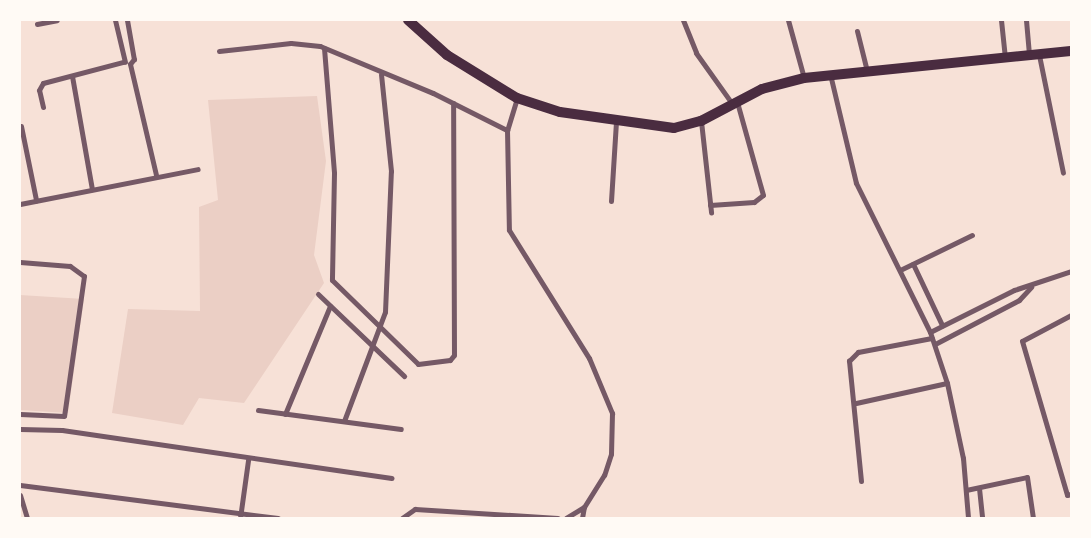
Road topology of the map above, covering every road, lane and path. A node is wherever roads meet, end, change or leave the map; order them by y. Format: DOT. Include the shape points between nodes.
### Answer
graph roads {
  1 [pos="57,20"];
  2 [pos="114,20"];
  3 [pos="127,20"];
  4 [pos="408,20"];
  5 [pos="683,20"];
  6 [pos="788,20"];
  7 [pos="1001,20"];
  8 [pos="1026,20"];
  9 [pos="37,24"];
  10 [pos="858,31"];
  11 [pos="322,47"];
  12 [pos="219,51"];
  13 [pos="1071,52"];
  14 [pos="1034,56"];
  15 [pos="123,62"];
  16 [pos="1005,62"];
  17 [pos="130,64"];
  18 [pos="867,71"];
  19 [pos="830,74"];
  20 [pos="381,75"];
  21 [pos="72,76"];
  22 [pos="804,78"];
  23 [pos="517,98"];
  24 [pos="734,101"];
  25 [pos="453,103"];
  26 [pos="43,107"];
  27 [pos="701,121"];
  28 [pos="616,122"];
  29 [pos="21,126"];
  30 [pos="507,130"];
  31 [pos="22,141"];
  32 [pos="198,168"];
  33 [pos="1063,173"];
  34 [pos="156,175"];
  35 [pos="92,189"];
  36 [pos="36,200"];
  37 [pos="612,200"];
  38 [pos="20,204"];
  39 [pos="710,205"];
  40 [pos="711,212"];
  41 [pos="972,235"];
  42 [pos="20,262"];
  43 [pos="913,264"];
  44 [pos="900,270"];
  45 [pos="1071,271"];
  46 [pos="1031,288"];
  47 [pos="318,294"];
  48 [pos="330,306"];
  49 [pos="1071,314"];
  50 [pos="942,325"];
  51 [pos="380,330"];
  52 [pos="931,335"];
  53 [pos="935,344"];
  54 [pos="375,346"];
  55 [pos="404,376"];
  56 [pos="947,383"];
  57 [pos="856,403"];
  58 [pos="258,410"];
  59 [pos="20,414"];
  60 [pos="285,414"];
  61 [pos="344,421"];
  62 [pos="20,429"];
  63 [pos="401,429"];
  64 [pos="248,460"];
  65 [pos="392,478"];
  66 [pos="861,481"];
  67 [pos="20,485"];
  68 [pos="979,488"];
  69 [pos="966,490"];
  70 [pos="1071,494"];
  71 [pos="20,495"];
  72 [pos="584,506"];
  73 [pos="241,515"];
  74 [pos="27,518"];
  75 [pos="278,518"];
  76 [pos="402,518"];
  77 [pos="558,518"];
  78 [pos="566,518"];
  79 [pos="582,518"];
  80 [pos="968,518"];
  81 [pos="982,518"];
  82 [pos="1033,518"];
  1 -- 9 [label="street"];
  2 -- 15 [label="street"];
  3 -- 17 [label="street" via="134,59"];
  4 -- 23 [label="main road" via="448,55"];
  5 -- 24 [label="street" via="696,53"];
  6 -- 22 [label="street"];
  7 -- 16 [label="street"];
  8 -- 14 [label="street"];
  10 -- 18 [label="street"];
  11 -- 12 [label="street" via="303,44"];
  11 -- 20 [label="street"];
  11 -- 51 [label="street" via="334,173 330,276"];
  13 -- 14 [label="main road"];
  14 -- 16 [label="main road"];
  14 -- 33 [label="street"];
  15 -- 17 [label="street"];
  15 -- 21 [label="street"];
  16 -- 18 [label="main road"];
  17 -- 34 [label="street"];
  18 -- 19 [label="main road"];
  19 -- 22 [label="main road"];
  19 -- 44 [label="street" via="856,182"];
  20 -- 25 [label="street"];
  20 -- 51 [label="street" via="391,193"];
  21 -- 26 [label="street" via="43,83 39,90"];
  21 -- 35 [label="street"];
  22 -- 24 [label="main road"];
  23 -- 28 [label="main road"];
  23 -- 30 [label="street"];
  24 -- 27 [label="main road"];
  24 -- 39 [label="street" via="763,195 754,202"];
  25 -- 30 [label="street"];
  25 -- 51 [label="street" via="454,355 450,360 418,364"];
  27 -- 28 [label="main road" via="674,128"];
  27 -- 39 [label="street"];
  28 -- 37 [label="street"];
  29 -- 31 [label="street"];
  30 -- 72 [label="street" via="509,230 590,358 612,414 610,454 596,491"];
  31 -- 36 [label="street"];
  32 -- 34 [label="street"];
  34 -- 35 [label="street"];
  35 -- 36 [label="street"];
  36 -- 38 [label="street"];
  39 -- 40 [label="street"];
  41 -- 43 [label="street"];
  42 -- 59 [label="street" via="64,265 84,276 64,416"];
  43 -- 44 [label="street"];
  43 -- 50 [label="street"];
  44 -- 52 [label="street"];
  45 -- 46 [label="street"];
  46 -- 50 [label="street" via="1014,290"];
  46 -- 53 [label="street" via="1019,300"];
  47 -- 48 [label="street"];
  48 -- 54 [label="street"];
  48 -- 60 [label="street"];
  49 -- 70 [label="street" via="1022,341 1068,495"];
  50 -- 52 [label="street"];
  51 -- 54 [label="street"];
  52 -- 53 [label="street"];
  52 -- 57 [label="street" via="851,356"];
  53 -- 56 [label="street"];
  54 -- 55 [label="street"];
  54 -- 61 [label="street"];
  56 -- 57 [label="street"];
  56 -- 69 [label="street"];
  57 -- 66 [label="street"];
  58 -- 60 [label="street"];
  60 -- 61 [label="street"];
  61 -- 63 [label="street"];
  62 -- 64 [label="street" via="62,430"];
  64 -- 65 [label="street"];
  64 -- 73 [label="street"];
  67 -- 73 [label="street"];
  68 -- 69 [label="street"];
  68 -- 81 [label="street"];
  68 -- 82 [label="street" via="1027,477"];
  69 -- 80 [label="street"];
  71 -- 74 [label="street"];
  72 -- 78 [label="street"];
  72 -- 79 [label="street"];
  73 -- 75 [label="street"];
  76 -- 77 [label="street" via="415,509"];
}
